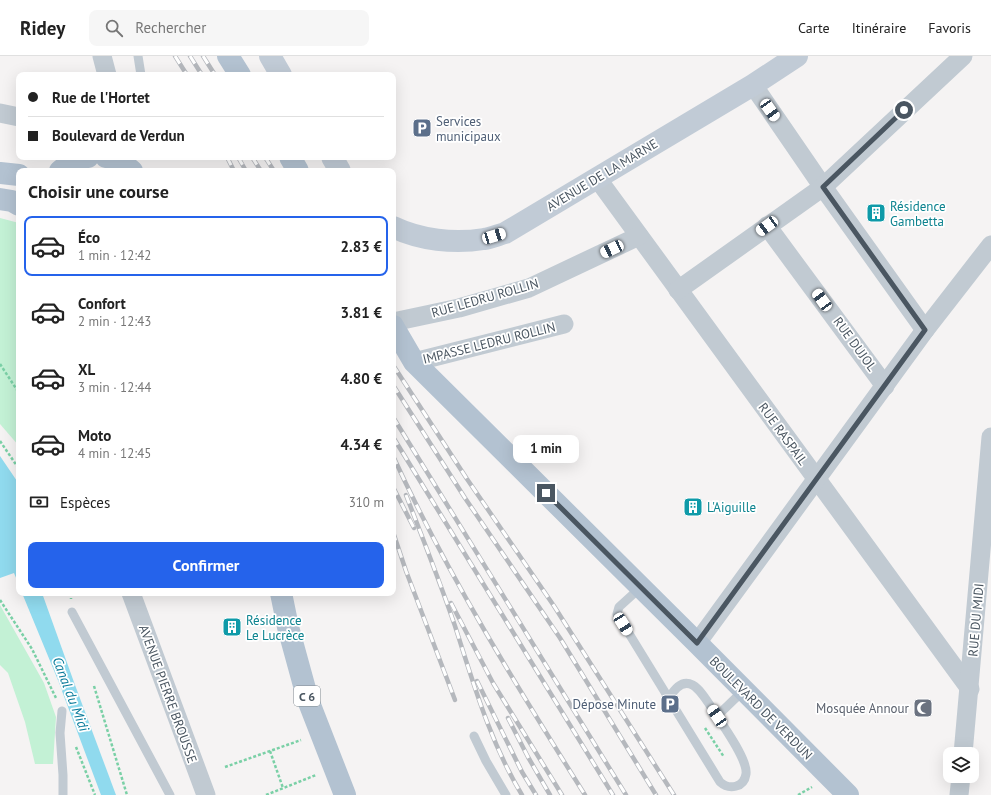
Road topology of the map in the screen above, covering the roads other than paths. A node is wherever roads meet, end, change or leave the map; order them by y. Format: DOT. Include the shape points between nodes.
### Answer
graph roads {
  1 [pos="102,56"];
  2 [pos="138,56"];
  3 [pos="228,56"];
  4 [pos="270,56"];
  5 [pos="797,56"];
  6 [pos="963,56"];
  7 [pos="106,72"];
  8 [pos="140,72"];
  9 [pos="238,72"];
  10 [pos="280,72"];
  11 [pos="753,85"];
  12 [pos="0,113"];
  13 [pos="16,116"];
  14 [pos="77,160"];
  15 [pos="63,168"];
  16 [pos="0,173"];
  17 [pos="16,175"];
  18 [pos="597,178"];
  19 [pos="823,187"];
  20 [pos="0,199"];
  21 [pos="16,204"];
  22 [pos="767,226"];
  23 [pos="396,228"];
  24 [pos="639,236"];
  25 [pos="991,244"];
  26 [pos="678,290"];
  27 [pos="396,321"];
  28 [pos="564,324"];
  29 [pos="925,330"];
  30 [pos="396,331"];
  31 [pos="414,362"];
  32 [pos="885,386"];
  33 [pos="991,438"];
  34 [pos="817,480"];
  35 [pos="641,587"];
  36 [pos="132,596"];
  37 [pos="282,596"];
  38 [pos="72,612"];
  39 [pos="697,643"];
  40 [pos="970,689"];
  41 [pos="744,690"];
  42 [pos="669,698"];
  43 [pos="62,710"];
  44 [pos="717,716"];
  45 [pos="474,736"];
  46 [pos="964,747"];
  47 [pos="960,783"];
  48 [pos="63,795"];
  49 [pos="170,795"];
  50 [pos="206,795"];
  51 [pos="344,795"];
  52 [pos="506,795"];
  53 [pos="848,795"];
  54 [pos="959,795"];
  1 -- 7 [label="street"];
  2 -- 8 [label="lane"];
  3 -- 9 [label="main road"];
  4 -- 10 [label="main road"];
  5 -- 11 [label="main road, AVENUE DE LA MARNE"];
  6 -- 19 [label="street"];
  11 -- 18 [label="main road, AVENUE DE LA MARNE"];
  11 -- 19 [label="street"];
  12 -- 13 [label="street"];
  14 -- 15 [label="main road"];
  16 -- 17 [label="main road"];
  18 -- 23 [label="main road, AVENUE DE LA MARNE" via="505,233 484,239 442,240 405,233"];
  18 -- 24 [label="street, RUE RASPAIL"];
  19 -- 22 [label="street"];
  19 -- 29 [label="street"];
  20 -- 21 [label="main road"];
  22 -- 26 [label="street"];
  22 -- 32 [label="street, RUE DUJOL"];
  24 -- 26 [label="street, RUE RASPAIL"];
  24 -- 27 [label="street, RUE LEDRU ROLLIN" via="529,288 458,308"];
  25 -- 29 [label="street"];
  26 -- 34 [label="street, RUE RASPAIL"];
  28 -- 31 [label="street, IMPASSE LEDRU ROLLIN"];
  29 -- 32 [label="street"];
  30 -- 31 [label="main road, BOULEVARD DE VERDUN"];
  31 -- 35 [label="main road, BOULEVARD DE VERDUN"];
  32 -- 34 [label="street"];
  33 -- 40 [label="street, RUE DU MIDI"];
  34 -- 39 [label="street"];
  34 -- 40 [label="street, RUE RASPAIL"];
  35 -- 39 [label="main road, BOULEVARD DE VERDUN"];
  35 -- 42 [label="lane" via="619,607 617,614"];
  36 -- 50 [label="street, AVENUE PIERRE BROUSSE"];
  37 -- 51 [label="main road, C 6" via="298,666"];
  38 -- 49 [label="lane"];
  39 -- 41 [label="main road, BOULEVARD DE VERDUN"];
  40 -- 46 [label="street, RUE DU MIDI"];
  41 -- 44 [label="lane"];
  41 -- 53 [label="main road, BOULEVARD DE VERDUN"];
  42 -- 44 [label="lane" via="678,685 691,684 698,688"];
  42 -- 44 [label="lane" via="720,782 733,788 741,784 746,776 745,764"];
  43 -- 48 [label="lane" via="60,733"];
  45 -- 52 [label="lane"];
  47 -- 54 [label="street"];
}
